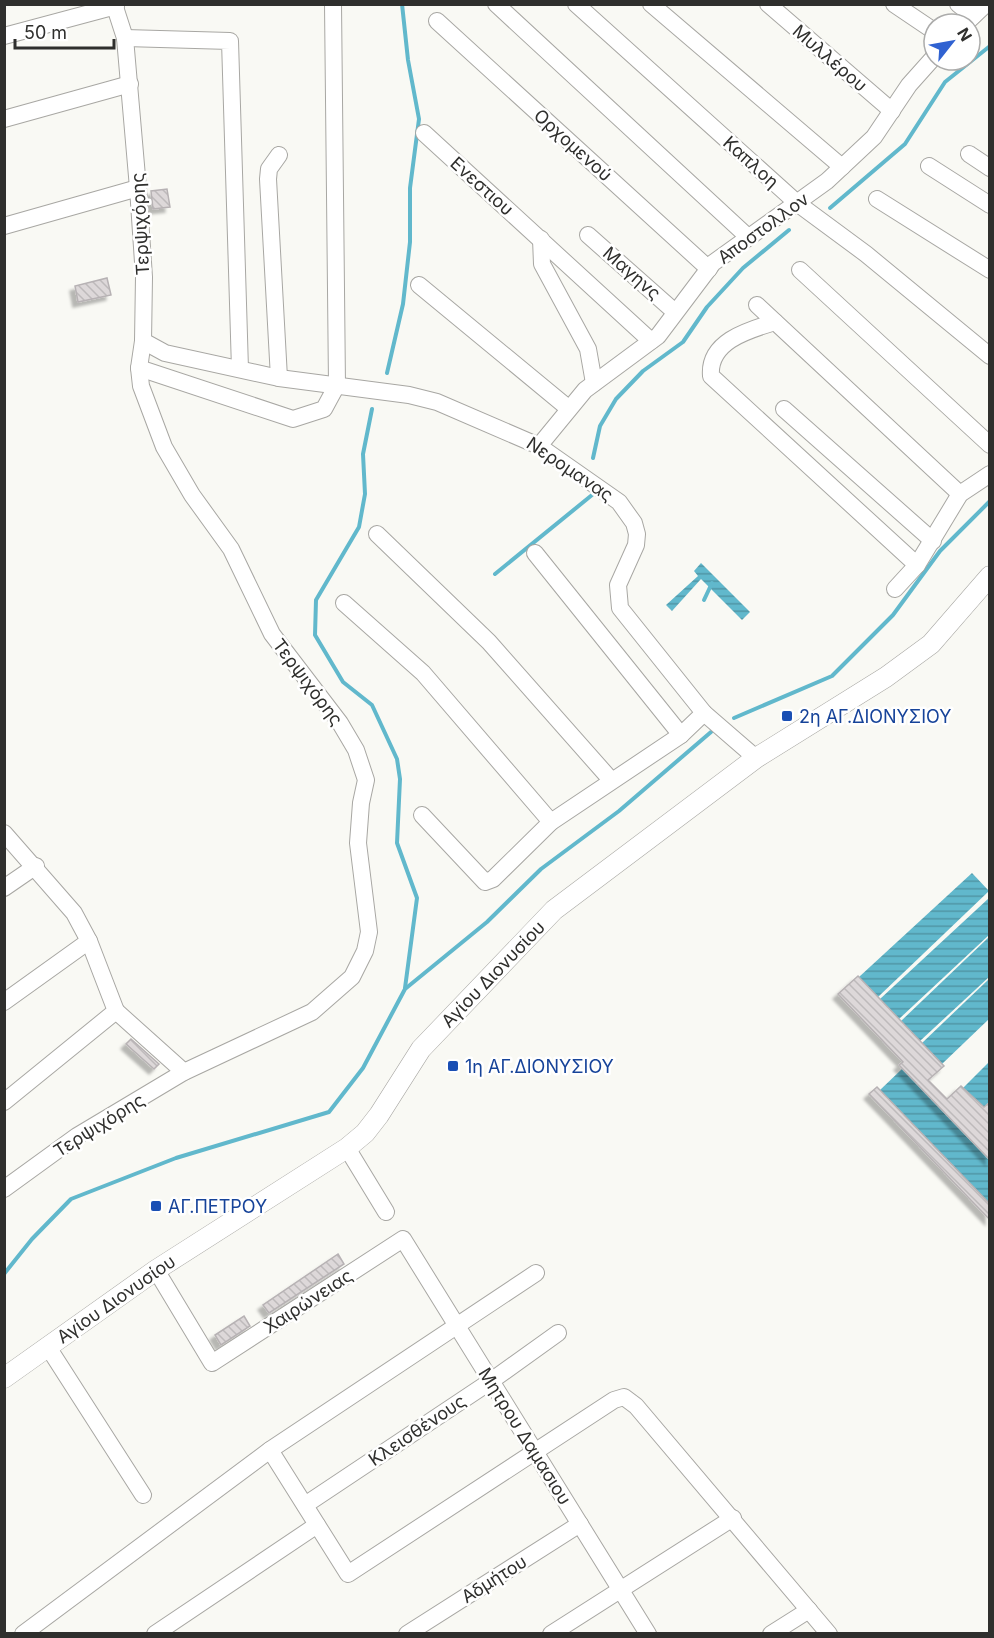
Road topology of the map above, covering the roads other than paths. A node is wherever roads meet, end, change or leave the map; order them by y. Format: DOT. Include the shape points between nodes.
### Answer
graph roads {
  1 [pos="333,4"];
  2 [pos="496,4"];
  3 [pos="576,4"];
  4 [pos="651,4"];
  5 [pos="768,4"];
  6 [pos="894,4"];
  7 [pos="115,5"];
  8 [pos="437,21"];
  9 [pos="922,23"];
  10 [pos="4,36"];
  11 [pos="125,38"];
  12 [pos="922,70"];
  13 [pos="130,84"];
  14 [pos="891,111"];
  15 [pos="4,119"];
  16 [pos="424,133"];
  17 [pos="969,154"];
  18 [pos="279,155"];
  19 [pos="929,166"];
  20 [pos="842,167"];
  21 [pos="990,168"];
  22 [pos="138,188"];
  23 [pos="877,199"];
  24 [pos="797,203"];
  25 [pos="990,205"];
  26 [pos="4,226"];
  27 [pos="588,235"];
  28 [pos="747,236"];
  29 [pos="541,239"];
  30 [pos="709,269"];
  31 [pos="800,270"];
  32 [pos="990,270"];
  33 [pos="419,285"];
  34 [pos="757,305"];
  35 [pos="675,312"];
  36 [pos="775,322"];
  37 [pos="143,341"];
  38 [pos="651,341"];
  39 [pos="990,356"];
  40 [pos="138,368"];
  41 [pos="240,369"];
  42 [pos="279,378"];
  43 [pos="594,383"];
  44 [pos="337,385"];
  45 [pos="568,408"];
  46 [pos="784,409"];
  47 [pos="990,445"];
  48 [pos="538,446"];
  49 [pos="990,474"];
  50 [pos="960,494"];
  51 [pos="377,534"];
  52 [pos="933,542"];
  53 [pos="535,553"];
  54 [pos="917,565"];
  55 [pos="990,576"];
  56 [pos="895,589"];
  57 [pos="344,603"];
  58 [pos="705,713"];
  59 [pos="681,735"];
  60 [pos="756,758"];
  61 [pos="611,780"];
  62 [pos="422,815"];
  63 [pos="551,822"];
  64 [pos="4,833"];
  65 [pos="36,866"];
  66 [pos="4,888"];
  67 [pos="89,941"];
  68 [pos="4,1002"];
  69 [pos="116,1011"];
  70 [pos="184,1072"];
  71 [pos="4,1102"];
  72 [pos="347,1148"];
  73 [pos="4,1189"];
  74 [pos="386,1212"];
  75 [pos="403,1239"];
  76 [pos="156,1270"];
  77 [pos="536,1273"];
  78 [pos="457,1326"];
  79 [pos="558,1333"];
  80 [pos="48,1347"];
  81 [pos="4,1378"];
  82 [pos="491,1381"];
  83 [pos="270,1450"];
  84 [pos="536,1453"];
  85 [pos="143,1495"];
  86 [pos="305,1505"];
  87 [pos="733,1518"];
  88 [pos="317,1524"];
  89 [pos="580,1524"];
  90 [pos="620,1588"];
  91 [pos="809,1610"];
  92 [pos="23,1634"];
  93 [pos="155,1634"];
  94 [pos="407,1634"];
  95 [pos="551,1634"];
  96 [pos="648,1634"];
  97 [pos="771,1634"];
  98 [pos="829,1634"];
  1 -- 44 [label="street"];
  2 -- 28 [label="street"];
  3 -- 24 [label="street, Καπλοη"];
  4 -- 20 [label="street"];
  5 -- 14 [label="street, Μυλλέρου"];
  6 -- 9 [label="street"];
  7 -- 10 [label="street"];
  7 -- 11 [label="street, Τερψιχόρης"];
  8 -- 30 [label="street, Ορχομενού"];
  11 -- 13 [label="street, Τερψιχόρης"];
  11 -- 41 [label="street" via="230,41"];
  12 -- 14 [label="street, Αποστολλον"];
  13 -- 15 [label="street"];
  13 -- 22 [label="street, Τερψιχόρης"];
  14 -- 20 [label="street, Αποστολλον" via="874,137"];
  16 -- 29 [label="street, Ενεστιου"];
  17 -- 21 [label="street"];
  18 -- 42 [label="street" via="269,169 268,179"];
  19 -- 25 [label="street"];
  20 -- 24 [label="street, Αποστολλον"];
  22 -- 26 [label="street"];
  22 -- 37 [label="street, Τερψιχόρης" via="144,277"];
  23 -- 32 [label="street"];
  24 -- 28 [label="street, Αποστολλον"];
  24 -- 39 [label="street, Καπλοη"];
  27 -- 35 [label="street, Μαγηνς"];
  28 -- 30 [label="street, Αποστολλον"];
  29 -- 38 [label="street, Ενεστιου"];
  29 -- 43 [label="street" via="542,264 588,349"];
  30 -- 35 [label="street, Αποστολλον"];
  31 -- 47 [label="street"];
  33 -- 45 [label="street"];
  34 -- 36 [label="street"];
  35 -- 38 [label="street, Αποστολλον"];
  36 -- 50 [label="street"];
  36 -- 54 [label="street" via="749,330 724,345 714,356 711,376"];
  37 -- 40 [label="street, Τερψιχόρης"];
  37 -- 41 [label="street, Νερομανας" via="165,353"];
  38 -- 43 [label="street, Αποστολλον"];
  40 -- 44 [label="street" via="293,419 324,409"];
  40 -- 70 [label="street, Τερψιχόρης" via="164,447 231,549 272,634 340,723 356,750 366,780 358,843 369,932 352,977 312,1012"];
  41 -- 42 [label="street, Νερομανας"];
  42 -- 44 [label="street, Νερομανας"];
  43 -- 45 [label="street, Αποστολλον"];
  44 -- 48 [label="street, Νερομανας" via="430,400"];
  45 -- 48 [label="street, Αποστολλον"];
  46 -- 52 [label="street"];
  48 -- 58 [label="street, Νερομανας" via="628,512 637,534 618,585 620,608"];
  49 -- 50 [label="street"];
  50 -- 52 [label="street"];
  51 -- 61 [label="street" via="489,642"];
  52 -- 54 [label="street"];
  53 -- 59 [label="street"];
  54 -- 56 [label="street"];
  55 -- 60 [label="street, Αγίου Διονυσίου" via="931,644 886,677"];
  57 -- 63 [label="street" via="423,672"];
  58 -- 59 [label="street"];
  58 -- 60 [label="street, Νερομανας"];
  59 -- 61 [label="street"];
  60 -- 72 [label="street, Αγίου Διονυσίου" via="554,910 421,1049 379,1115"];
  61 -- 63 [label="street"];
  62 -- 63 [label="street" via="485,882 493,879"];
  64 -- 65 [label="street"];
  65 -- 66 [label="street"];
  65 -- 67 [label="street" via="74,913"];
  67 -- 68 [label="street"];
  67 -- 69 [label="street"];
  69 -- 70 [label="street"];
  69 -- 71 [label="street"];
  70 -- 73 [label="street, Τερψιχόρης" via="77,1136"];
  72 -- 74 [label="street"];
  72 -- 76 [label="street, Αγίου Διονυσίου"];
  75 -- 76 [label="street, Χαιρώνειας" via="212,1363"];
  75 -- 78 [label="street, Μητρου Δαμασιου"];
  76 -- 80 [label="street, Αγίου Διονυσίου"];
  77 -- 78 [label="street"];
  78 -- 82 [label="street, Μητρου Δαμασιου"];
  78 -- 83 [label="street"];
  79 -- 82 [label="street, Κλεισθένους"];
  80 -- 81 [label="street, Αγίου Διονυσίου"];
  80 -- 85 [label="street"];
  82 -- 84 [label="street, Μητρου Δαμασιου"];
  82 -- 86 [label="street, Κλεισθένους"];
  83 -- 86 [label="street"];
  83 -- 92 [label="street"];
  84 -- 87 [label="street" via="624,1397"];
  84 -- 88 [label="street" via="348,1574"];
  84 -- 89 [label="street, Μητρου Δαμασιου"];
  86 -- 88 [label="street"];
  87 -- 90 [label="street"];
  87 -- 91 [label="street"];
  88 -- 93 [label="street"];
  89 -- 90 [label="street, Μητρου Δαμασιου"];
  89 -- 94 [label="street, Αδμήτου"];
  90 -- 95 [label="street"];
  90 -- 96 [label="street, Μητρου Δαμασιου"];
  91 -- 97 [label="street"];
  91 -- 98 [label="street"];
}
